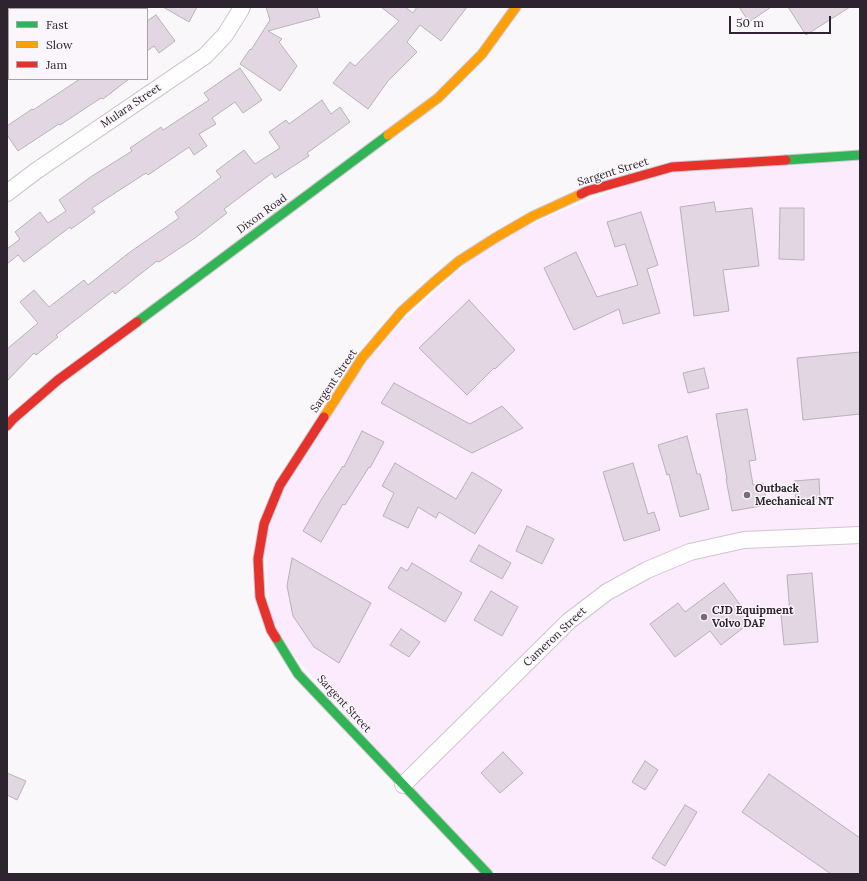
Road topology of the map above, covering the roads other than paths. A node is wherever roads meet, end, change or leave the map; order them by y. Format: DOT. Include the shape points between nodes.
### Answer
graph roads {
  1 [pos="242,7"];
  2 [pos="516,7"];
  3 [pos="860,155"];
  4 [pos="7,193"];
  5 [pos="7,426"];
  6 [pos="860,535"];
  7 [pos="403,785"];
  8 [pos="488,874"];
  1 -- 4 [label="street, Mulara Street" via="225,35 205,56"];
  2 -- 5 [label="street, Dixon Road" via="482,54 438,98 58,380"];
  3 -- 7 [label="street, Sargent Street" via="672,168 587,191 533,216 459,261 402,311 362,358 280,485 264,524 258,559 260,597 271,630 298,674"];
  6 -- 7 [label="street, Cameron Street" via="744,540 690,552 647,570 607,592 569,621"];
  7 -- 8 [label="street, Sargent Street"];
}
